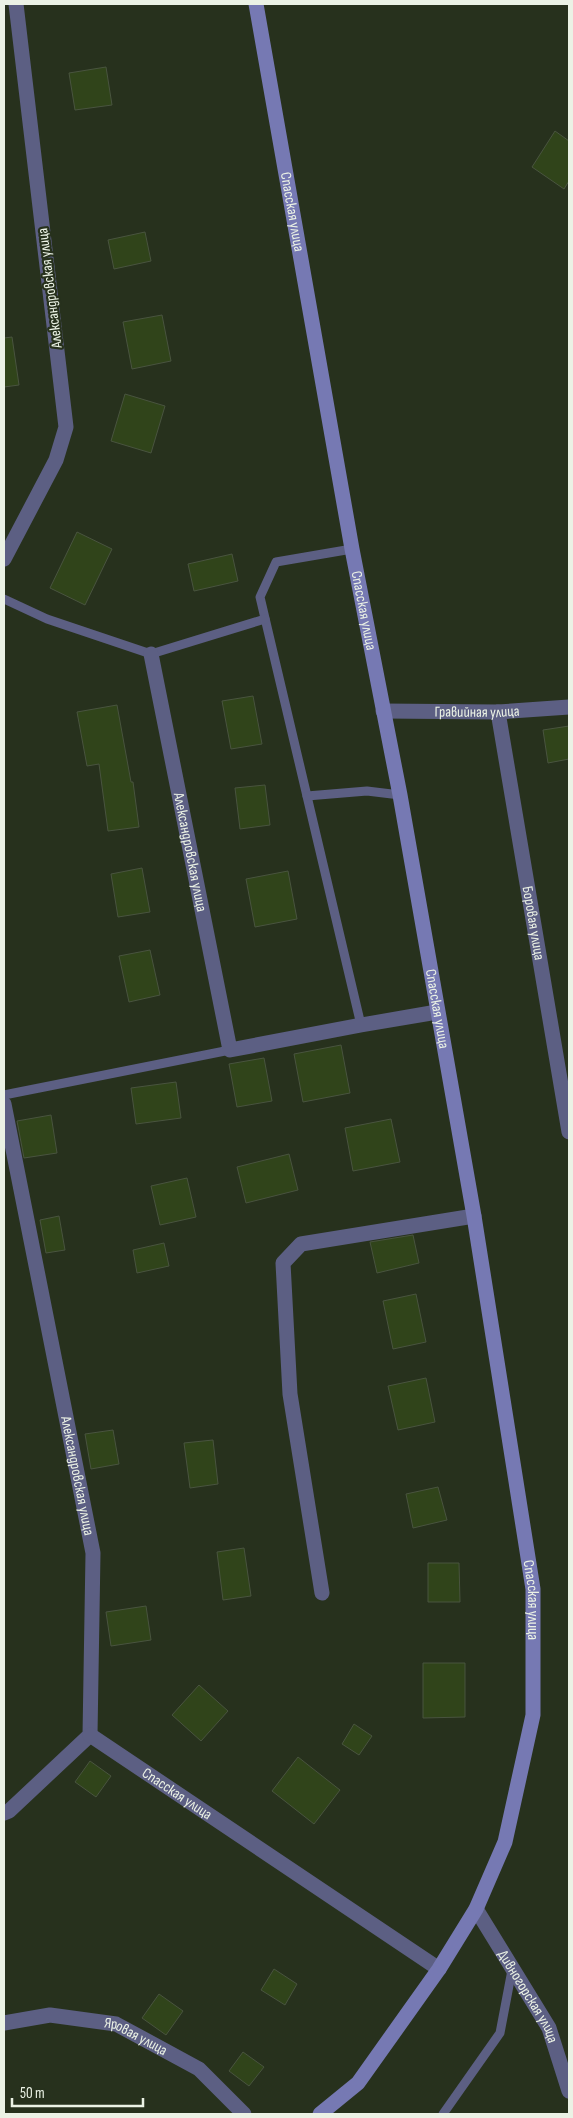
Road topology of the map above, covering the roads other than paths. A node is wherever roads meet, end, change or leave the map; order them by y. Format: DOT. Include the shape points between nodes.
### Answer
graph roads {
  1 [pos="16,4"];
  2 [pos="256,4"];
  3 [pos="352,549"];
  4 [pos="4,559"];
  5 [pos="4,599"];
  6 [pos="265,619"];
  7 [pos="151,654"];
  8 [pos="569,707"];
  9 [pos="384,711"];
  10 [pos="498,712"];
  11 [pos="400,795"];
  12 [pos="307,796"];
  13 [pos="437,1012"];
  14 [pos="361,1025"];
  15 [pos="230,1050"];
  16 [pos="4,1095"];
  17 [pos="4,1104"];
  18 [pos="569,1132"];
  19 [pos="474,1216"];
  20 [pos="322,1593"];
  21 [pos="90,1735"];
  22 [pos="4,1813"];
  23 [pos="476,1909"];
  24 [pos="439,1969"];
  25 [pos="512,1970"];
  26 [pos="4,2023"];
  27 [pos="569,2091"];
  28 [pos="244,2114"];
  29 [pos="320,2114"];
  30 [pos="443,2114"];
  1 -- 4 [label="street, Александровская улица" via="66,427 56,460"];
  2 -- 3 [label="street, Спасская улица"];
  3 -- 6 [label="lane" via="276,562 260,597"];
  3 -- 9 [label="street, Спасская улица"];
  5 -- 7 [label="lane" via="47,619"];
  6 -- 7 [label="lane"];
  6 -- 12 [label="lane"];
  7 -- 15 [label="street, Александровская улица"];
  8 -- 10 [label="street, Гравийная улица"];
  9 -- 10 [label="street, Гравийная улица"];
  9 -- 11 [label="street, Спасская улица"];
  10 -- 18 [label="street, Боровая улица"];
  11 -- 12 [label="lane" via="367,791"];
  11 -- 13 [label="street, Спасская улица"];
  12 -- 14 [label="lane"];
  13 -- 14 [label="street"];
  13 -- 19 [label="street, Спасская улица"];
  14 -- 15 [label="street"];
  15 -- 16 [label="lane"];
  17 -- 21 [label="street, Александровская улица" via="93,1553"];
  19 -- 20 [label="street" via="301,1244 283,1263 290,1394"];
  19 -- 23 [label="street, Спасская улица" via="533,1589 533,1715 505,1842"];
  21 -- 22 [label="street"];
  21 -- 24 [label="street, Спасская улица"];
  23 -- 24 [label="street, Спасская улица"];
  23 -- 25 [label="street, Дивногорская улица"];
  24 -- 29 [label="street, Спасская улица" via="358,2083"];
  25 -- 27 [label="street, Дивногорская улица" via="549,2028"];
  25 -- 30 [label="lane" via="500,2033"];
  26 -- 28 [label="street, Яровая улица" via="50,2015 116,2024 199,2069"];
}
